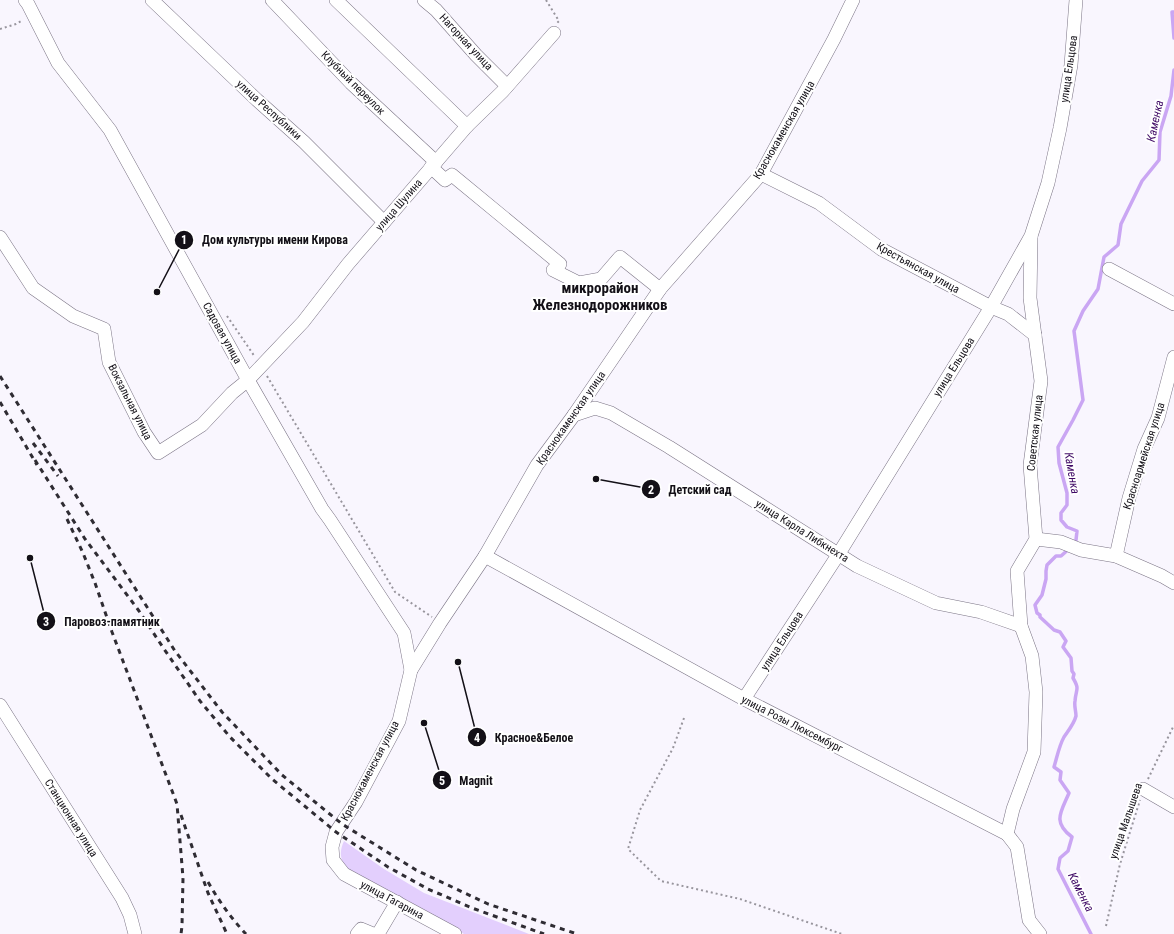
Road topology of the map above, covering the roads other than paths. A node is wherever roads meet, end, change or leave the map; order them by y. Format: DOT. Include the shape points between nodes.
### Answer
graph roads {
  1 [pos="25,0"];
  2 [pos="152,0"];
  3 [pos="272,0"];
  4 [pos="336,0"];
  5 [pos="424,0"];
  6 [pos="853,0"];
  7 [pos="1076,0"];
  8 [pos="554,32"];
  9 [pos="507,86"];
  10 [pos="467,126"];
  11 [pos="433,165"];
  12 [pos="761,174"];
  13 [pos="384,222"];
  14 [pos="1031,236"];
  15 [pos="0,237"];
  16 [pos="1109,269"];
  17 [pos="660,289"];
  18 [pos="1174,304"];
  19 [pos="991,307"];
  20 [pos="1035,334"];
  21 [pos="1174,357"];
  22 [pos="248,380"];
  23 [pos="574,415"];
  24 [pos="1036,539"];
  25 [pos="838,554"];
  26 [pos="485,556"];
  27 [pos="1116,556"];
  28 [pos="1174,583"];
  29 [pos="1021,626"];
  30 [pos="411,670"];
  31 [pos="744,699"];
  32 [pos="0,705"];
  33 [pos="1143,789"];
  34 [pos="1174,807"];
  35 [pos="1007,834"];
  36 [pos="333,860"];
  37 [pos="396,902"];
  38 [pos="135,934"];
  39 [pos="357,934"];
  40 [pos="373,934"];
  41 [pos="378,934"];
  42 [pos="455,934"];
  43 [pos="1040,934"];
  1 -- 22 [label="street, Садовая улица" via="58,63 110,130"];
  2 -- 13 [label="street, улица Республики" via="304,142"];
  3 -- 11 [label="street, Клубный переулок"];
  4 -- 10 [label="street"];
  5 -- 9 [label="street, Нагорная улица"];
  6 -- 12 [label="street, Краснокаменская улица"];
  7 -- 14 [label="street, улица Ельцова" via="1071,65 1060,128 1048,183"];
  8 -- 9 [label="street, улица Шулина"];
  9 -- 10 [label="street, улица Шулина"];
  10 -- 11 [label="street, улица Шулина"];
  11 -- 13 [label="street, улица Шулина"];
  11 -- 17 [label="street, Клубный переулок" via="444,180 452,175 560,264 553,270 579,283 601,279 620,257"];
  12 -- 17 [label="street, Краснокаменская улица"];
  12 -- 19 [label="street, Крестьянская улица" via="819,203 881,249"];
  13 -- 22 [label="street, улица Шулина" via="303,322"];
  14 -- 19 [label="street, улица Ельцова"];
  14 -- 20 [label="street, Советская улица" via="1030,298"];
  15 -- 22 [label="street, Вокзальная улица" via="33,288 73,316 104,329 109,362 144,432 158,453 202,425"];
  16 -- 18 [label="street"];
  17 -- 23 [label="street, Краснокаменская улица"];
  19 -- 20 [label="street, Крестьянская улица" via="1008,314"];
  19 -- 25 [label="street, улица Ельцова"];
  20 -- 24 [label="street, Советская улица" via="1041,381 1030,465"];
  21 -- 27 [label="street, Красноармейская улица" via="1158,418 1144,449 1129,498"];
  22 -- 30 [label="street, Садовая улица" via="322,509 404,633"];
  23 -- 25 [label="street, улица Карла Либкнехта" via="595,408 611,413"];
  23 -- 26 [label="street, Краснокаменская улица" via="537,465"];
  24 -- 27 [label="street" via="1061,542 1081,550"];
  24 -- 29 [label="street" via="1017,571"];
  25 -- 29 [label="street, улица Карла Либкнехта" via="936,603 981,612"];
  25 -- 31 [label="street, улица Ельцова"];
  26 -- 30 [label="street, Краснокаменская улица"];
  26 -- 31 [label="street, улица Розы Люксембург"];
  27 -- 28 [label="street"];
  29 -- 35 [label="street" via="1032,656 1036,692 1034,752"];
  30 -- 36 [label="street, Краснокаменская улица" via="399,721 356,802 336,832 332,847"];
  31 -- 35 [label="street, улица Розы Люксембург"];
  32 -- 38 [label="street, Станционная улица" via="122,898"];
  33 -- 34 [label="street"];
  35 -- 43 [label="street" via="1017,847 1029,920"];
  36 -- 37 [label="street, улица Гагарина" via="344,874"];
  37 -- 41 [label="street"];
  37 -- 42 [label="street, улица Гагарина"];
  39 -- 40 [label="street" via="361,930"];
}
